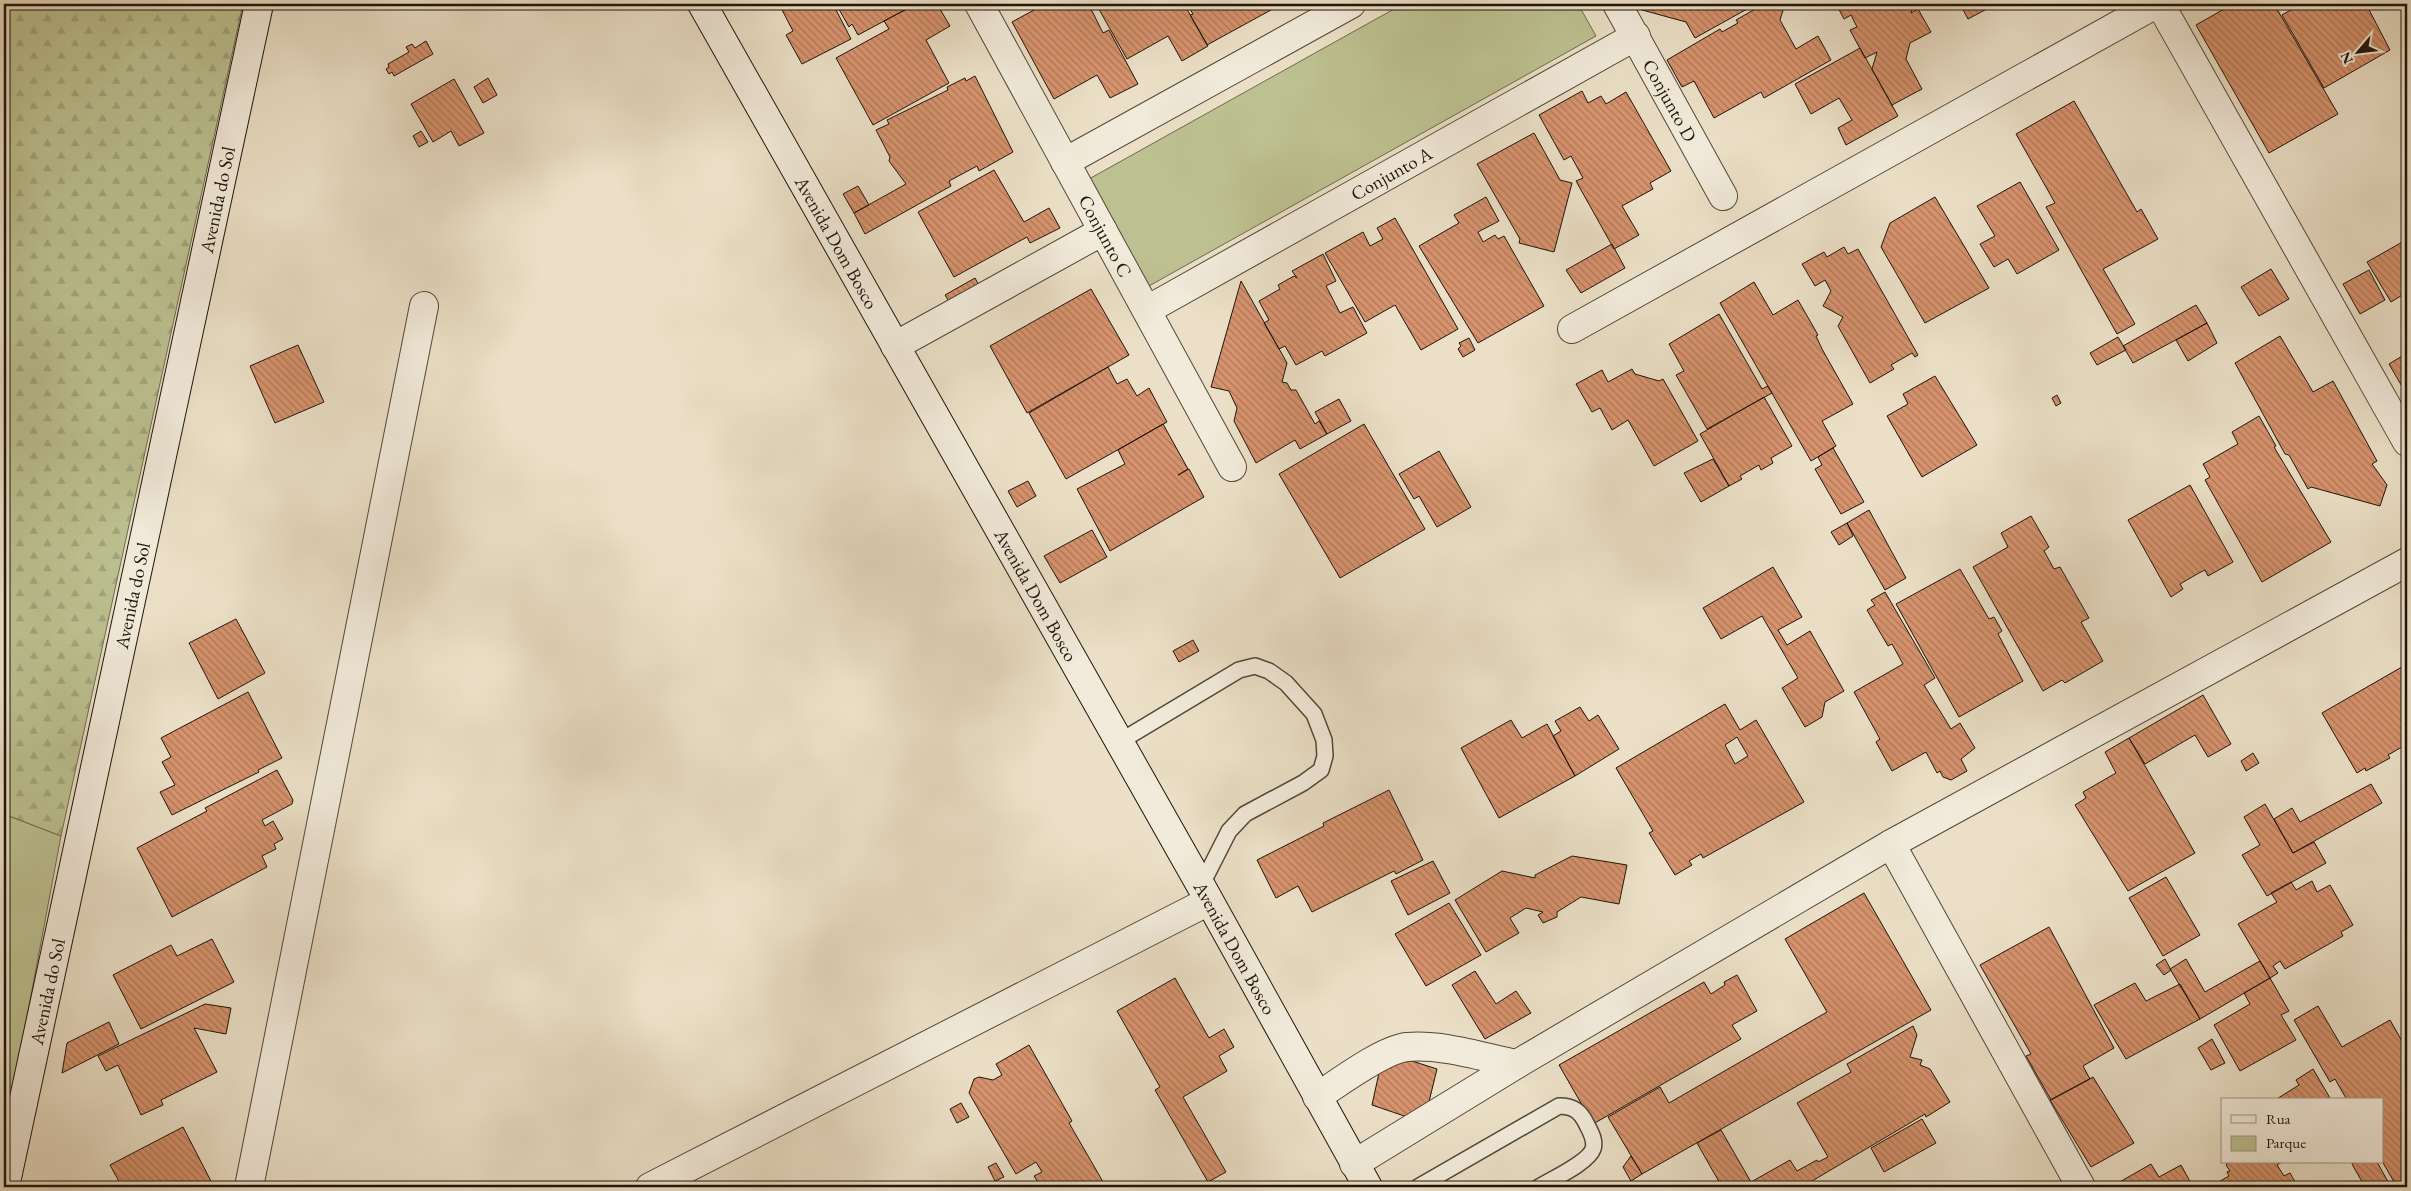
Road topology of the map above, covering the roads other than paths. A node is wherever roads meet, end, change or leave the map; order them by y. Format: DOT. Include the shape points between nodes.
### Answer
graph roads {
  1 [pos="259,4"];
  2 [pos="702,4"];
  3 [pos="979,4"];
  4 [pos="1351,4"];
  5 [pos="1618,4"];
  6 [pos="2156,4"];
  7 [pos="2160,4"];
  8 [pos="1636,36"];
  9 [pos="1065,162"];
  10 [pos="1723,196"];
  11 [pos="1103,231"];
  12 [pos="424,306"];
  13 [pos="1147,310"];
  14 [pos="1572,329"];
  15 [pos="895,346"];
  16 [pos="2407,442"];
  17 [pos="1232,467"];
  18 [pos="2407,562"];
  19 [pos="1118,742"];
  20 [pos="1891,844"];
  21 [pos="1205,894"];
  22 [pos="1516,1064"];
  23 [pos="1317,1096"];
  24 [pos="1354,1164"];
  25 [pos="5,1187"];
  26 [pos="248,1187"];
  27 [pos="650,1187"];
  28 [pos="1368,1187"];
  29 [pos="1418,1187"];
  30 [pos="1539,1187"];
  31 [pos="2081,1187"];
  1 -- 25 [label="street, Avenida do Sol"];
  2 -- 15 [label="street, Avenida Dom Bosco"];
  3 -- 9 [label="street, Conjunto C"];
  4 -- 9 [label="street"];
  5 -- 8 [label="street, Conjunto D"];
  6 -- 14 [label="street"];
  7 -- 16 [label="street"];
  8 -- 10 [label="street, Conjunto D"];
  8 -- 13 [label="street, Conjunto A"];
  9 -- 11 [label="street, Conjunto C"];
  11 -- 13 [label="street, Conjunto C"];
  11 -- 15 [label="street"];
  12 -- 26 [label="street"];
  13 -- 17 [label="street, Conjunto C"];
  15 -- 19 [label="street, Avenida Dom Bosco"];
  18 -- 20 [label="street"];
  19 -- 21 [label="street, Avenida Dom Bosco"];
  19 -- 21 [label="lane" via="1239,670 1255,666 1286,683 1314,714 1324,740 1325,756 1321,770 1245,814 1229,831"];
  20 -- 22 [label="street"];
  20 -- 31 [label="street"];
  21 -- 23 [label="street, Avenida Dom Bosco"];
  21 -- 27 [label="street"];
  22 -- 23 [label="street" via="1445,1049 1406,1047 1370,1062"];
  22 -- 24 [label="street"];
  23 -- 24 [label="street, Avenida Dom Bosco"];
  24 -- 28 [label="street, Avenida Dom Bosco"];
  29 -- 30 [label="lane" via="1559,1106 1571,1106 1582,1115 1593,1136 1594,1148 1588,1157"];
}
